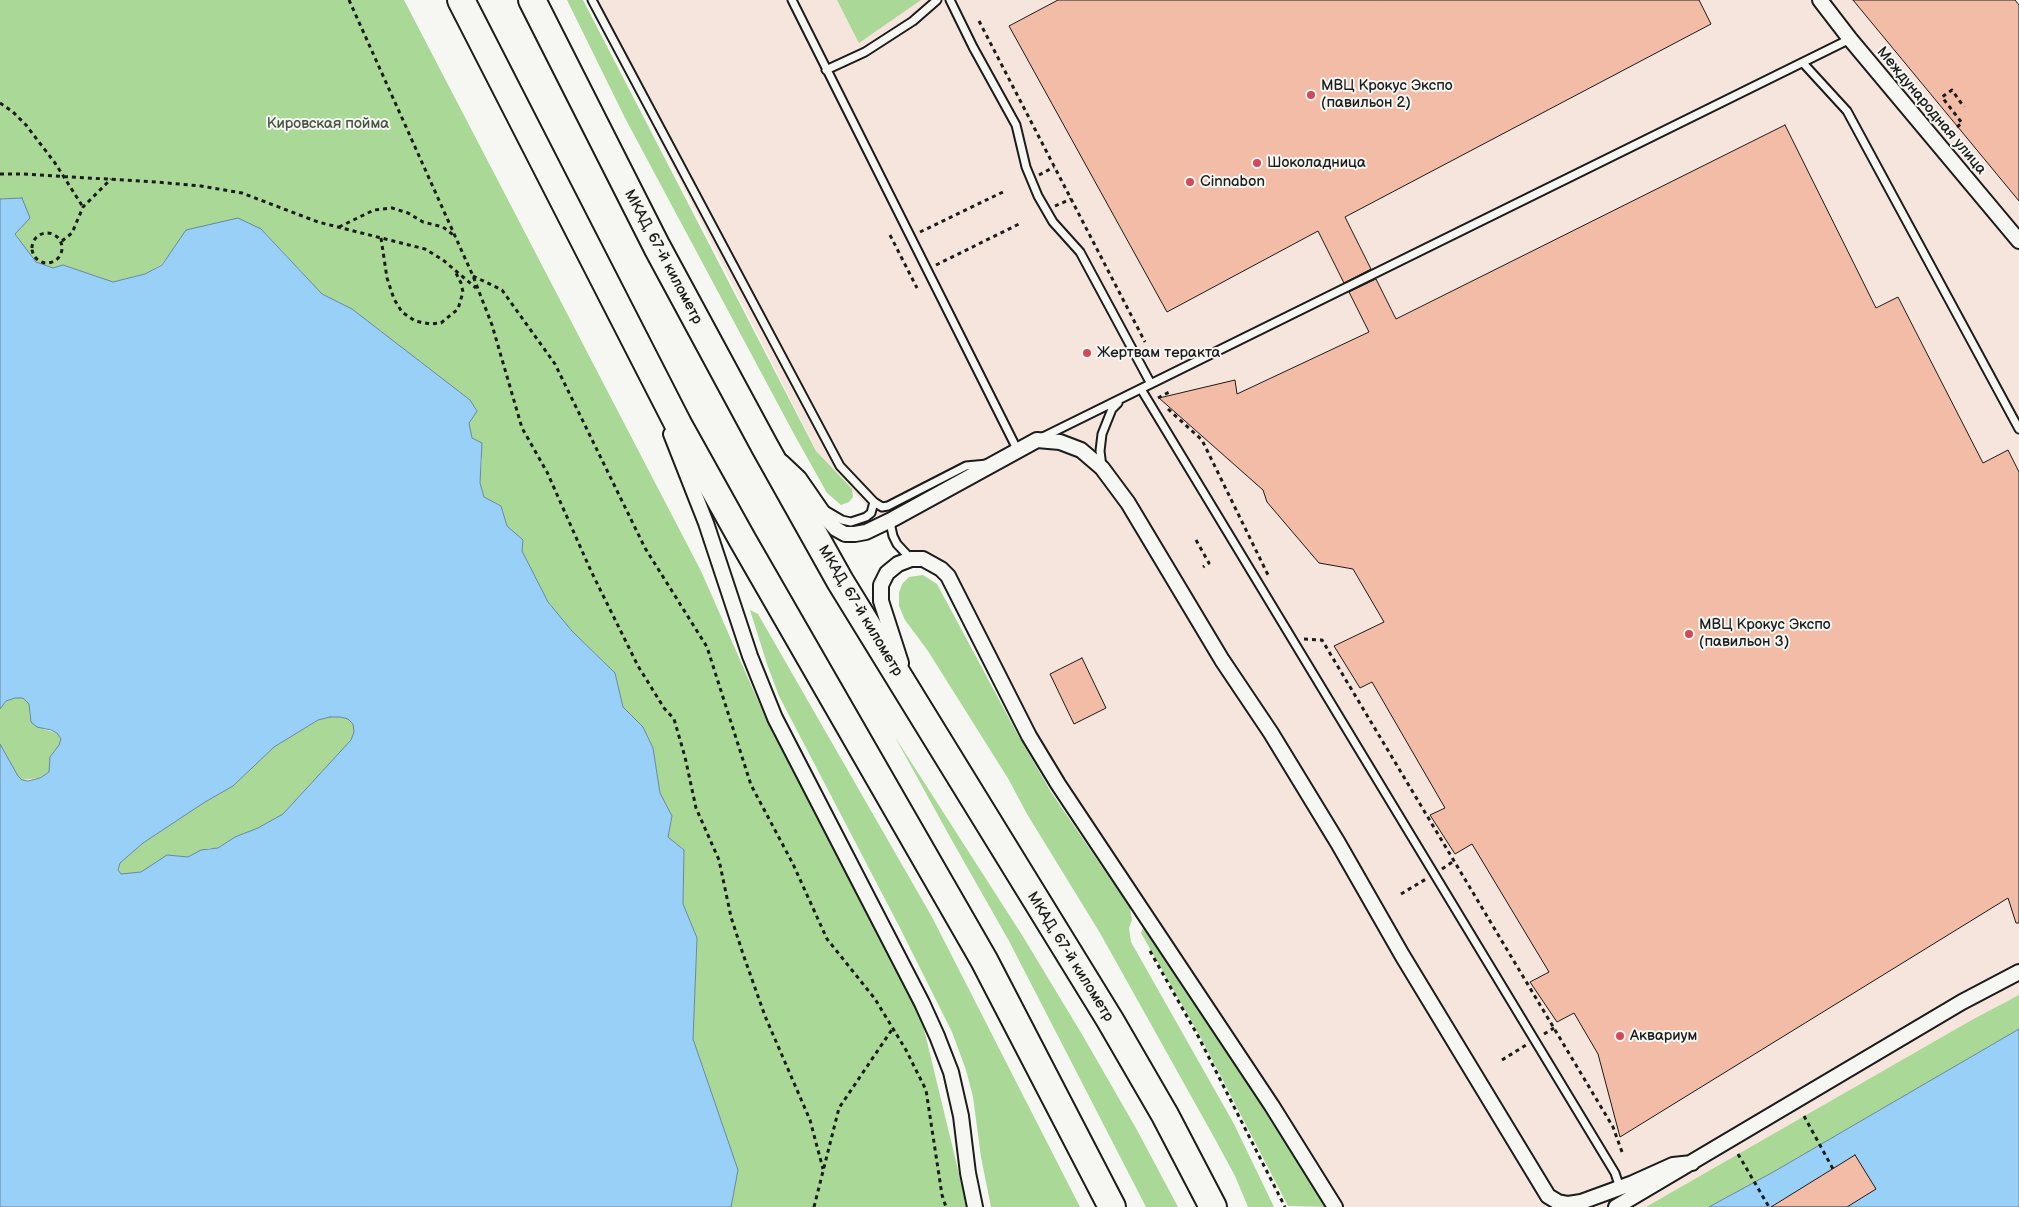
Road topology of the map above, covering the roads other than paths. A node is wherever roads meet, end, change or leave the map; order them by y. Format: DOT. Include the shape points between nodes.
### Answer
graph roads {
  1 [pos="461,0"];
  2 [pos="532,0"];
  3 [pos="592,0"];
  4 [pos="792,0"];
  5 [pos="937,0"];
  6 [pos="950,0"];
  7 [pos="1820,0"];
  8 [pos="1850,39"];
  9 [pos="1803,63"];
  10 [pos="826,70"];
  11 [pos="2019,241"];
  12 [pos="613,298"];
  13 [pos="1151,384"];
  14 [pos="1142,389"];
  15 [pos="1126,397"];
  16 [pos="2019,429"];
  17 [pos="1037,440"];
  18 [pos="765,447"];
  19 [pos="1018,451"];
  20 [pos="998,463"];
  21 [pos="1102,468"];
  22 [pos="874,502"];
  23 [pos="818,505"];
  24 [pos="893,519"];
  25 [pos="911,559"];
  26 [pos="913,700"];
  27 [pos="2019,972"];
  28 [pos="1692,1163"];
  29 [pos="1620,1188"];
  30 [pos="1548,1201"];
  31 [pos="975,1207"];
  32 [pos="1112,1207"];
  33 [pos="1213,1207"];
  34 [pos="1335,1207"];
  35 [pos="1616,1207"];
  1 -- 12 [label="highway"];
  2 -- 18 [label="highway, МКАД, 67-й километр" via="657,247"];
  3 -- 22 [label="lane" via="840,466"];
  4 -- 10 [label="lane"];
  5 -- 10 [label="lane" via="913,21 865,52"];
  6 -- 13 [label="lane" via="1016,125 1026,167 1038,196 1053,222 1080,252"];
  7 -- 8 [label="street, Международная улица"];
  8 -- 9 [label="lane"];
  8 -- 11 [label="street, Международная улица"];
  9 -- 13 [label="lane"];
  9 -- 16 [label="lane" via="1847,111"];
  10 -- 19 [label="lane"];
  12 -- 31 [label="street" via="706,523 750,656 775,718 937,1036 951,1072 961,1116"];
  12 -- 32 [label="highway" via="737,531 984,960"];
  13 -- 14 [label="lane"];
  14 -- 15 [label="lane"];
  14 -- 29 [label="lane" via="1615,1173"];
  15 -- 17 [label="lane"];
  15 -- 21 [label="lane" via="1112,409 1106,421 1100,451"];
  17 -- 19 [label="street"];
  17 -- 21 [label="street" via="1060,442 1081,450"];
  18 -- 23 [label="street" via="799,478"];
  18 -- 26 [label="highway, МКАД, 67-й километр" via="840,581"];
  19 -- 20 [label="street"];
  20 -- 22 [label="lane" via="966,466 888,506"];
  20 -- 24 [label="street"];
  21 -- 30 [label="street" via="1128,503 1222,660 1338,843"];
  22 -- 23 [label="lane" via="866,516 851,522"];
  23 -- 24 [label="street" via="836,529 846,534 866,532"];
  24 -- 25 [label="lane" via="893,536"];
  25 -- 26 [label="street" via="887,573 880,594"];
  25 -- 34 [label="street" via="934,563 948,576 1029,736 1058,784 1272,1106"];
  26 -- 33 [label="highway, МКАД, 67-й километр" via="1110,1020"];
  27 -- 28 [label="street" via="1962,1002"];
  28 -- 29 [label="street" via="1673,1165"];
  28 -- 35 [label="street"];
  29 -- 30 [label="street" via="1581,1202"];
}
